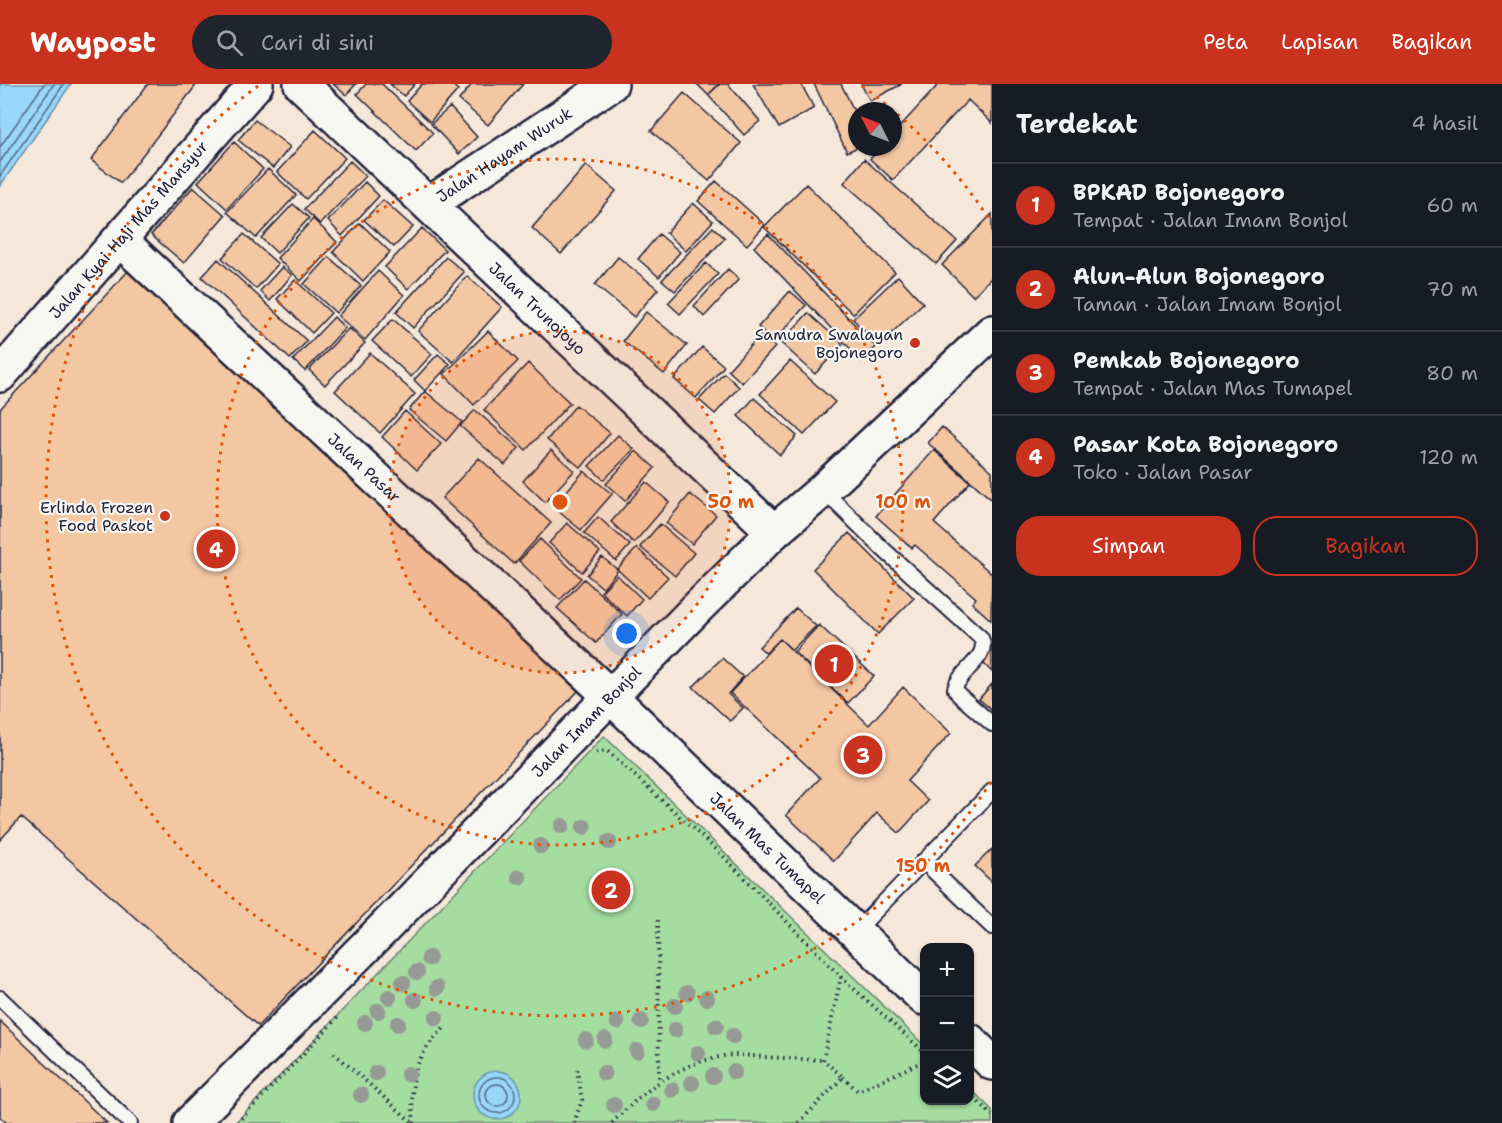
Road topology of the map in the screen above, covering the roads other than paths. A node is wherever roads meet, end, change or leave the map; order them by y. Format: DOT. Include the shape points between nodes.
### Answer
graph roads {
  1 [pos="256,84"];
  2 [pos="301,84"];
  3 [pos="611,84"];
  4 [pos="429,204"];
  5 [pos="120,240"];
  6 [pos="992,332"];
  7 [pos="0,375"];
  8 [pos="823,490"];
  9 [pos="774,532"];
  10 [pos="610,696"];
  11 [pos="992,724"];
  12 [pos="992,791"];
  13 [pos="923,861"];
  14 [pos="992,927"];
  15 [pos="855,932"];
  16 [pos="923,997"];
  17 [pos="0,998"];
  18 [pos="974,1046"];
  19 [pos="992,1063"];
  20 [pos="130,1123"];
  21 [pos="190,1123"];
  1 -- 5 [label="main road, Jalan Kyai Haji Mas Mansyur"];
  2 -- 4 [label="main road, Jalan Trunojoyo"];
  3 -- 4 [label="main road, Jalan Hayam Wuruk"];
  4 -- 9 [label="main road, Jalan Trunojoyo"];
  5 -- 7 [label="main road, Jalan Kyai Haji Mas Mansyur"];
  5 -- 10 [label="main road, Jalan Pasar"];
  6 -- 8 [label="main road, Jalan Imam Bonjol"];
  8 -- 9 [label="main road, Jalan Imam Bonjol"];
  8 -- 11 [label="lane" via="981,638 983,651 956,681 955,689"];
  9 -- 10 [label="main road, Jalan Imam Bonjol"];
  10 -- 15 [label="main road, Jalan Mas Tumapel"];
  10 -- 21 [label="main road, Jalan Imam Bonjol"];
  12 -- 13 [label="lane"];
  13 -- 14 [label="lane"];
  13 -- 15 [label="lane"];
  15 -- 16 [label="main road, Jalan Mas Tumapel"];
  17 -- 20 [label="lane"];
  18 -- 19 [label="main road"];
}
